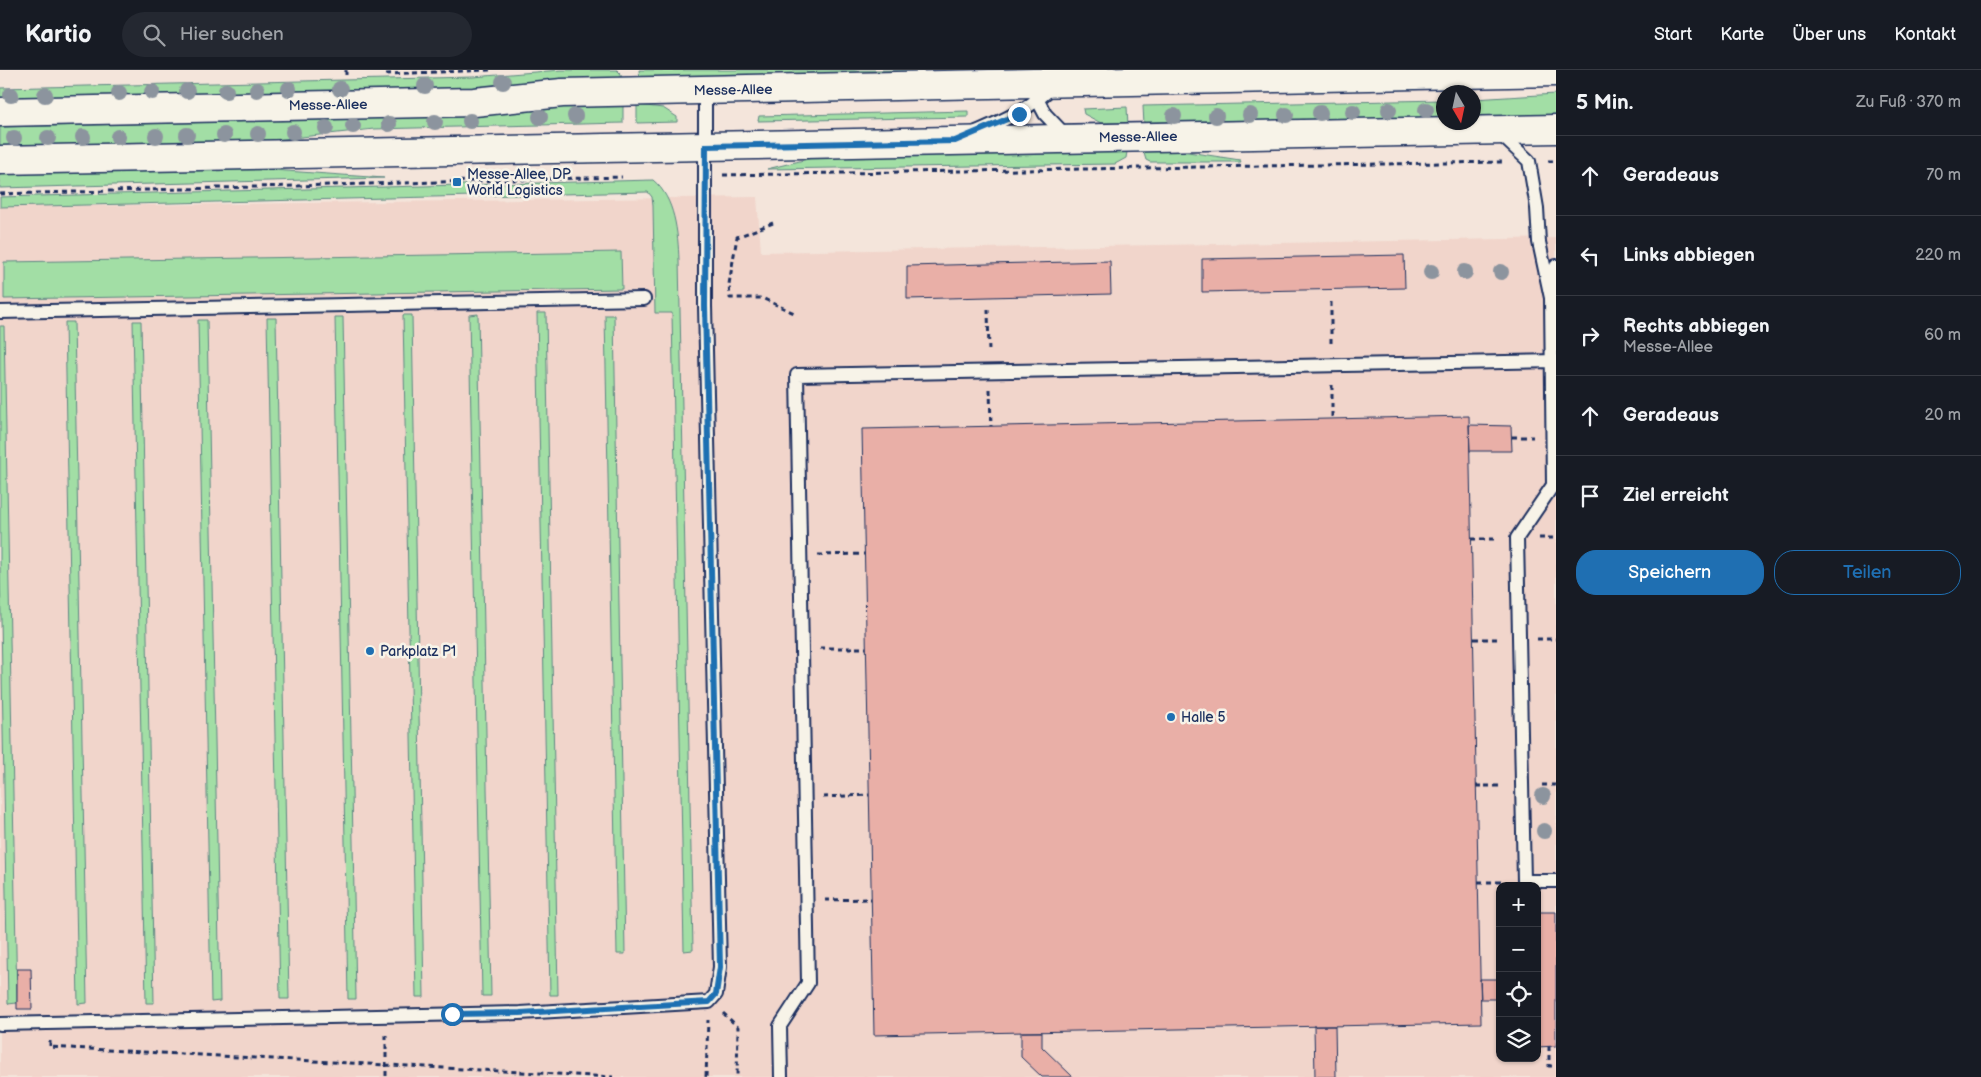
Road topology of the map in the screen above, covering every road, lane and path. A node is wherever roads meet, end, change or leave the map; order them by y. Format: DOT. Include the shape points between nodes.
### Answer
graph roads {
  1 [pos="346,70"];
  2 [pos="1556,72"];
  3 [pos="346,76"];
  4 [pos="1115,76"];
  5 [pos="994,77"];
  6 [pos="1043,82"];
  7 [pos="705,90"];
  8 [pos="0,112"];
  9 [pos="1556,129"];
  10 [pos="1496,130"];
  11 [pos="1068,138"];
  12 [pos="955,141"];
  13 [pos="706,146"];
  14 [pos="0,160"];
  15 [pos="1556,160"];
  16 [pos="1529,161"];
  17 [pos="706,176"];
  18 [pos="632,177"];
  19 [pos="0,194"];
  20 [pos="773,223"];
  21 [pos="1556,266"];
  22 [pos="1551,298"];
  23 [pos="644,299"];
  24 [pos="0,312"];
  25 [pos="794,313"];
  26 [pos="1554,361"];
  27 [pos="1555,487"];
  28 [pos="865,554"];
  29 [pos="800,556"];
  30 [pos="802,648"];
  31 [pos="866,648"];
  32 [pos="870,795"];
  33 [pos="805,797"];
  34 [pos="1524,881"];
  35 [pos="1556,881"];
  36 [pos="1478,882"];
  37 [pos="872,899"];
  38 [pos="806,901"];
  39 [pos="709,1002"];
  40 [pos="386,1016"];
  41 [pos="50,1023"];
  42 [pos="0,1024"];
  43 [pos="738,1026"];
  44 [pos="1548,1046"];
  45 [pos="386,1065"];
  46 [pos="1556,1066"];
  47 [pos="386,1077"];
  48 [pos="613,1077"];
  49 [pos="706,1077"];
  50 [pos="737,1077"];
  51 [pos="781,1077"];
  1 -- 3 [label="path"];
  2 -- 4 [label="main road, Messe-Allee"];
  4 -- 6 [label="main road, Messe-Allee"];
  5 -- 6 [label="main road, Messe-Allee"];
  5 -- 7 [label="main road, Messe-Allee"];
  6 -- 11 [label="lane" via="1045,114"];
  6 -- 12 [label="lane" via="1019,114"];
  7 -- 8 [label="main road, Messe-Allee" via="562,93 474,102"];
  7 -- 13 [label="lane"];
  9 -- 10 [label="main road, Messe-Allee"];
  10 -- 11 [label="main road, Messe-Allee"];
  10 -- 16 [label="lane"];
  11 -- 12 [label="main road, Messe-Allee"];
  12 -- 13 [label="main road, Messe-Allee"];
  13 -- 14 [label="main road, Messe-Allee"];
  13 -- 17 [label="lane"];
  15 -- 16 [label="path"];
  16 -- 17 [label="path"];
  16 -- 22 [label="lane" via="1539,242"];
  17 -- 39 [label="lane" via="705,306 720,967 716,994"];
  18 -- 19 [label="path"];
  20 -- 25 [label="path" via="737,237 730,298 762,298"];
  21 -- 22 [label="lane"];
  22 -- 26 [label="lane"];
  23 -- 24 [label="lane"];
  26 -- 27 [label="lane"];
  26 -- 29 [label="lane" via="797,375"];
  27 -- 34 [label="lane" via="1517,538"];
  28 -- 29 [label="path"];
  29 -- 30 [label="lane"];
  30 -- 31 [label="path"];
  30 -- 33 [label="lane"];
  32 -- 33 [label="path"];
  33 -- 38 [label="lane"];
  34 -- 35 [label="lane"];
  34 -- 36 [label="path"];
  37 -- 38 [label="path"];
  38 -- 51 [label="lane" via="808,983 780,1026"];
  39 -- 40 [label="lane" via="520,1013"];
  39 -- 49 [label="path"];
  40 -- 41 [label="lane"];
  40 -- 45 [label="path"];
  41 -- 42 [label="lane"];
  41 -- 45 [label="path" via="50,1047"];
  43 -- 50 [label="path"];
  44 -- 46 [label="path" via="1549,1066"];
  45 -- 47 [label="path"];
  45 -- 48 [label="path"];
}
